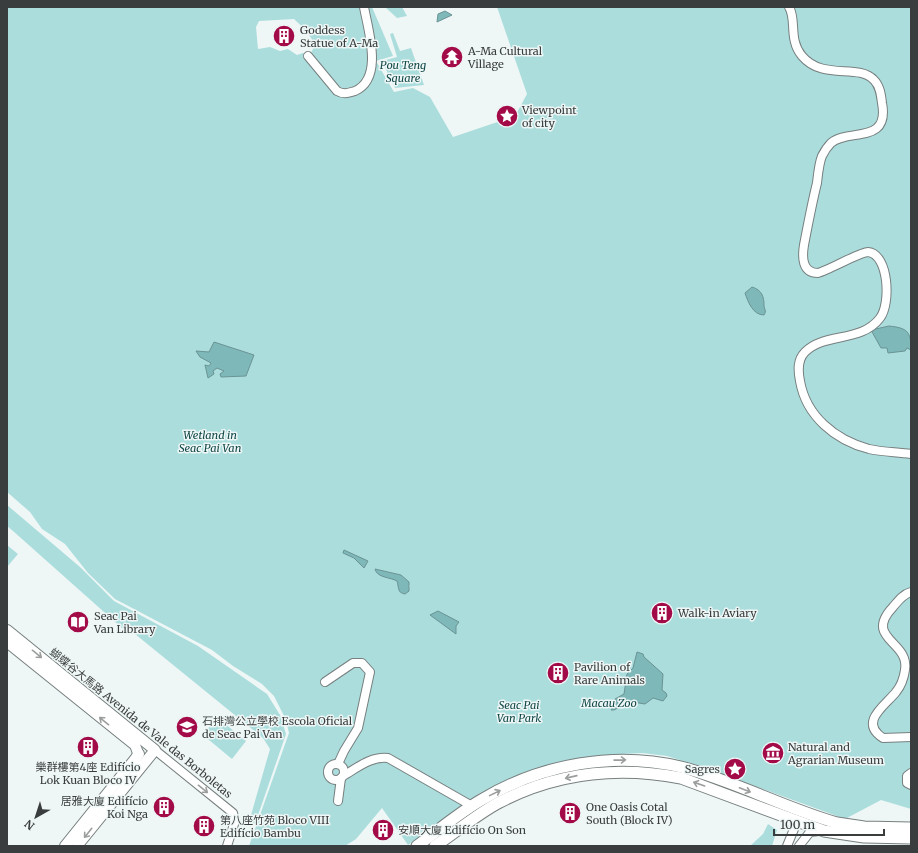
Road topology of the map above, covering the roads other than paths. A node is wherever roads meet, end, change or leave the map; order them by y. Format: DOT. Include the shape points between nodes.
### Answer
graph roads {
  1 [pos="364,7"];
  2 [pos="789,7"];
  3 [pos="308,56"];
  4 [pos="911,454"];
  5 [pos="911,592"];
  6 [pos="7,630"];
  7 [pos="7,642"];
  8 [pos="325,682"];
  9 [pos="911,737"];
  10 [pos="151,747"];
  11 [pos="136,759"];
  12 [pos="338,764"];
  13 [pos="911,774"];
  14 [pos="342,777"];
  15 [pos="911,785"];
  16 [pos="338,801"];
  17 [pos="472,806"];
  18 [pos="786,817"];
  19 [pos="911,828"];
  20 [pos="824,831"];
  21 [pos="911,838"];
  22 [pos="65,846"];
  23 [pos="77,846"];
  24 [pos="227,846"];
  25 [pos="417,846"];
  26 [pos="435,846"];
  27 [pos="787,846"];
  28 [pos="799,846"];
  1 -- 3 [label="street" via="373,55 369,77 358,89 344,94 337,91"];
  2 -- 4 [label="street" via="793,40 806,60 816,67 868,75 878,86 883,108 880,124 874,129 867,133 839,138 830,143 822,157 802,260 807,269 818,273 866,252 875,254 881,262 888,287 886,307 880,318 868,330 818,344 804,353 799,365 800,384 813,413 830,431 871,449"];
  5 -- 9 [label="street" via="904,595 882,623 884,633 904,655 906,668 897,691 878,711 873,721 875,731 882,738"];
  6 -- 10 [label="street, 蝴蝶谷大馬路 Avenida de Vale das Borboletas, one-way"];
  11 -- 7 [label="street, 蝴蝶谷大馬路 Avenida de Vale das Borboletas, one-way" via="138,751 135,745"];
  8 -- 12 [label="street" via="353,663 362,663 370,672 358,728"];
  10 -- 11 [label="street"];
  10 -- 23 [label="street, one-way"];
  10 -- 24 [label="street, 蝴蝶谷大馬路 Avenida de Vale das Borboletas, one-way" via="233,813 235,821"];
  11 -- 22 [label="street"];
  12 -- 14 [label="street" via="342,768"];
  12 -- 14 [label="street" via="330,766 328,773 332,779"];
  13 -- 15 [label="street" via="908,774 906,780"];
  14 -- 16 [label="street"];
  14 -- 17 [label="street" via="373,759 388,758"];
  17 -- 19 [label="main road, one-way" via="507,787 558,768 594,761 642,761 682,767 837,823 864,828"];
  17 -- 25 [label="main road"];
  18 -- 20 [label="main road"];
  18 -- 26 [label="main road, one-way" via="681,778 631,771 576,775 541,785 497,804"];
  18 -- 27 [label="street" via="794,829"];
  20 -- 21 [label="main road" via="864,837"];
  20 -- 28 [label="street" via="810,832"];
}
